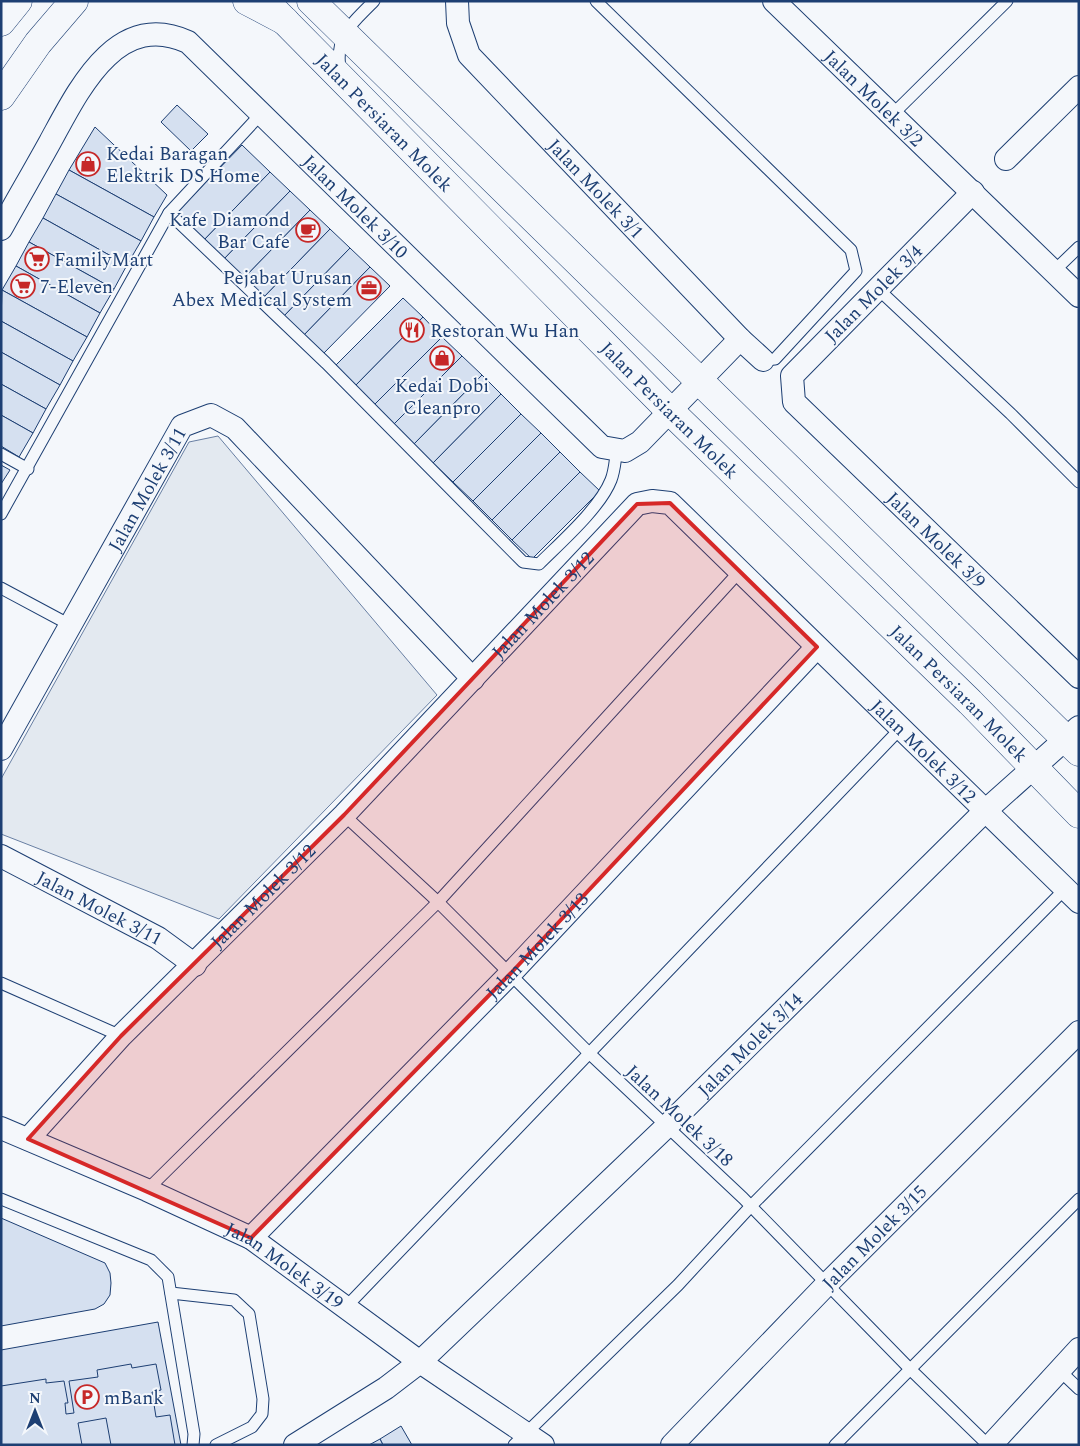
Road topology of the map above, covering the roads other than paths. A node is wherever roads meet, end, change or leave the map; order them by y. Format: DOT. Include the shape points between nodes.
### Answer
graph roads {
  1 [pos="18,1"];
  2 [pos="74,1"];
  3 [pos="248,1"];
  4 [pos="265,1"];
  5 [pos="310,1"];
  6 [pos="374,1"];
  7 [pos="457,1"];
  8 [pos="596,1"];
  9 [pos="774,1"];
  10 [pos="1007,1"];
  11 [pos="285,21"];
  12 [pos="1,22"];
  13 [pos="343,33"];
  14 [pos="345,82"];
  15 [pos="1079,87"];
  16 [pos="1,96"];
  17 [pos="261,114"];
  18 [pos="893,114"];
  19 [pos="1006,159"];
  20 [pos="973,192"];
  21 [pos="169,213"];
  22 [pos="1,229"];
  23 [pos="1079,247"];
  24 [pos="1054,271"];
  25 [pos="878,289"];
  26 [pos="1079,296"];
  27 [pos="740,339"];
  28 [pos="763,360"];
  29 [pos="701,381"];
  30 [pos="794,402"];
  31 [pos="670,412"];
  32 [pos="617,449"];
  33 [pos="1,454"];
  34 [pos="28,469"];
  35 [pos="1079,482"];
  36 [pos="1,514"];
  37 [pos="740,571"];
  38 [pos="1,588"];
  39 [pos="72,626"];
  40 [pos="817,647"];
  41 [pos="1079,677"];
  42 [pos="474,679"];
  43 [pos="901,728"];
  44 [pos="1074,739"];
  45 [pos="1,749"];
  46 [pos="1032,767"];
  47 [pos="984,811"];
  48 [pos="1079,814"];
  49 [pos="344,815"];
  50 [pos="1,856"];
  51 [pos="1072,895"];
  52 [pos="438,902"];
  53 [pos="195,965"];
  54 [pos="511,973"];
  55 [pos="1,983"];
  56 [pos="1079,1032"];
  57 [pos="121,1036"];
  58 [pos="590,1054"];
  59 [pos="667,1126"];
  60 [pos="1,1128"];
  61 [pos="28,1139"];
  62 [pos="147,1190"];
  63 [pos="1,1199"];
  64 [pos="1079,1199"];
  65 [pos="751,1206"];
  66 [pos="251,1238"];
  67 [pos="828,1283"];
  68 [pos="171,1293"];
  69 [pos="346,1307"];
  70 [pos="1079,1349"];
  71 [pos="420,1362"];
  72 [pos="910,1369"];
  73 [pos="1060,1370"];
  74 [pos="1079,1389"];
  75 [pos="528,1441"];
  76 [pos="193,1445"];
  77 [pos="216,1445"];
  78 [pos="295,1445"];
  79 [pos="672,1445"];
  80 [pos="835,1445"];
  81 [pos="990,1445"];
  1 -- 12 [label="main road"];
  2 -- 16 [label="main road" via="38,43"];
  3 -- 11 [label="main road"];
  4 -- 11 [label="main road, Jalan Persiaran Molek"];
  5 -- 13 [label="main road, Jalan Persiaran Molek"];
  6 -- 13 [label="lane"];
  7 -- 27 [label="street, Jalan Molek 3/1" via="458,23 469,55"];
  8 -- 28 [label="lane" via="851,250 856,272 775,358"];
  9 -- 18 [label="street, Jalan Molek 3/2"];
  10 -- 18 [label="lane"];
  11 -- 14 [label="main road, Jalan Persiaran Molek"];
  13 -- 14 [label="lane" via="338,56"];
  13 -- 29 [label="main road, Jalan Persiaran Molek"];
  14 -- 31 [label="main road, Jalan Persiaran Molek"];
  15 -- 19 [label="street"];
  17 -- 21 [label="lane"];
  17 -- 22 [label="street, Jalan Molek 3/10" via="188,42 172,35 144,35 124,43 104,58 79,89"];
  17 -- 32 [label="street, Jalan Molek 3/10" via="602,447"];
  18 -- 20 [label="street, Jalan Molek 3/2"];
  20 -- 24 [label="street, Jalan Molek 3/2"];
  20 -- 25 [label="street, Jalan Molek 3/4"];
  21 -- 32 [label="lane" via="326,363 524,562 539,564 573,531 605,492 611,480"];
  21 -- 34 [label="lane"];
  23 -- 24 [label="lane"];
  24 -- 26 [label="street, Jalan Molek 3/2"];
  25 -- 30 [label="street, Jalan Molek 3/4" via="792,376"];
  25 -- 35 [label="lane"];
  27 -- 28 [label="street, Jalan Molek 3/1"];
  27 -- 29 [label="street"];
  29 -- 31 [label="street"];
  29 -- 44 [label="main road, Jalan Persiaran Molek"];
  30 -- 41 [label="street, Jalan Molek 3/9"];
  31 -- 32 [label="street" via="640,442 625,451"];
  31 -- 46 [label="main road, Jalan Persiaran Molek" via="970,702"];
  33 -- 34 [label="lane"];
  34 -- 36 [label="lane"];
  37 -- 40 [label="street, Jalan Molek 3/12"];
  37 -- 42 [label="street, Jalan Molek 3/12" via="670,503 652,500 637,504"];
  37 -- 52 [label="lane"];
  38 -- 39 [label="lane"];
  39 -- 42 [label="street, Jalan Molek 3/11" via="182,426 211,415 235,428"];
  39 -- 45 [label="street, Jalan Molek 3/11"];
  40 -- 43 [label="street, Jalan Molek 3/12"];
  40 -- 54 [label="street, Jalan Molek 3/13"];
  42 -- 49 [label="street, Jalan Molek 3/12"];
  43 -- 47 [label="street, Jalan Molek 3/12"];
  43 -- 58 [label="lane"];
  44 -- 46 [label="street, Jalan Molek 3/14"];
  46 -- 47 [label="street, Jalan Molek 3/14"];
  46 -- 48 [label="main road, Jalan Persiaran Molek"];
  47 -- 51 [label="street, Jalan Molek 3/12"];
  47 -- 59 [label="street, Jalan Molek 3/14"];
  49 -- 52 [label="lane, Jalan Molek 3/18"];
  49 -- 53 [label="street, Jalan Molek 3/12"];
  50 -- 53 [label="street, Jalan Molek 3/11" via="158,938"];
  51 -- 65 [label="lane"];
  52 -- 54 [label="lane, Jalan Molek 3/18"];
  52 -- 62 [label="lane"];
  53 -- 57 [label="street, Jalan Molek 3/12"];
  54 -- 58 [label="lane, Jalan Molek 3/18"];
  54 -- 66 [label="street, Jalan Molek 3/13"];
  55 -- 57 [label="lane"];
  56 -- 67 [label="street, Jalan Molek 3/15"];
  57 -- 61 [label="street, Jalan Molek 3/12"];
  58 -- 59 [label="lane, Jalan Molek 3/18"];
  58 -- 69 [label="lane"];
  59 -- 65 [label="lane, Jalan Molek 3/18"];
  59 -- 71 [label="street, Jalan Molek 3/14"];
  60 -- 61 [label="street, Jalan Molek 3/19"];
  61 -- 62 [label="street, Jalan Molek 3/19"];
  62 -- 66 [label="street, Jalan Molek 3/19"];
  63 -- 68 [label="lane" via="151,1260 168,1277"];
  64 -- 72 [label="lane"];
  65 -- 67 [label="lane, Jalan Molek 3/18"];
  65 -- 75 [label="lane"];
  66 -- 69 [label="street, Jalan Molek 3/19"];
  67 -- 72 [label="lane, Jalan Molek 3/18"];
  67 -- 79 [label="street, Jalan Molek 3/15"];
  68 -- 76 [label="lane" via="194,1434"];
  68 -- 77 [label="lane" via="234,1300 249,1314 264,1398 262,1414 252,1427"];
  69 -- 71 [label="street, Jalan Molek 3/19"];
  70 -- 73 [label="street"];
  71 -- 75 [label="street, Jalan Molek 3/19"];
  71 -- 78 [label="street, Jalan Molek 3/14" via="386,1388"];
  72 -- 80 [label="lane"];
  72 -- 81 [label="lane, Jalan Molek 3/18"];
  73 -- 74 [label="lane"];
  73 -- 81 [label="street"];
}
